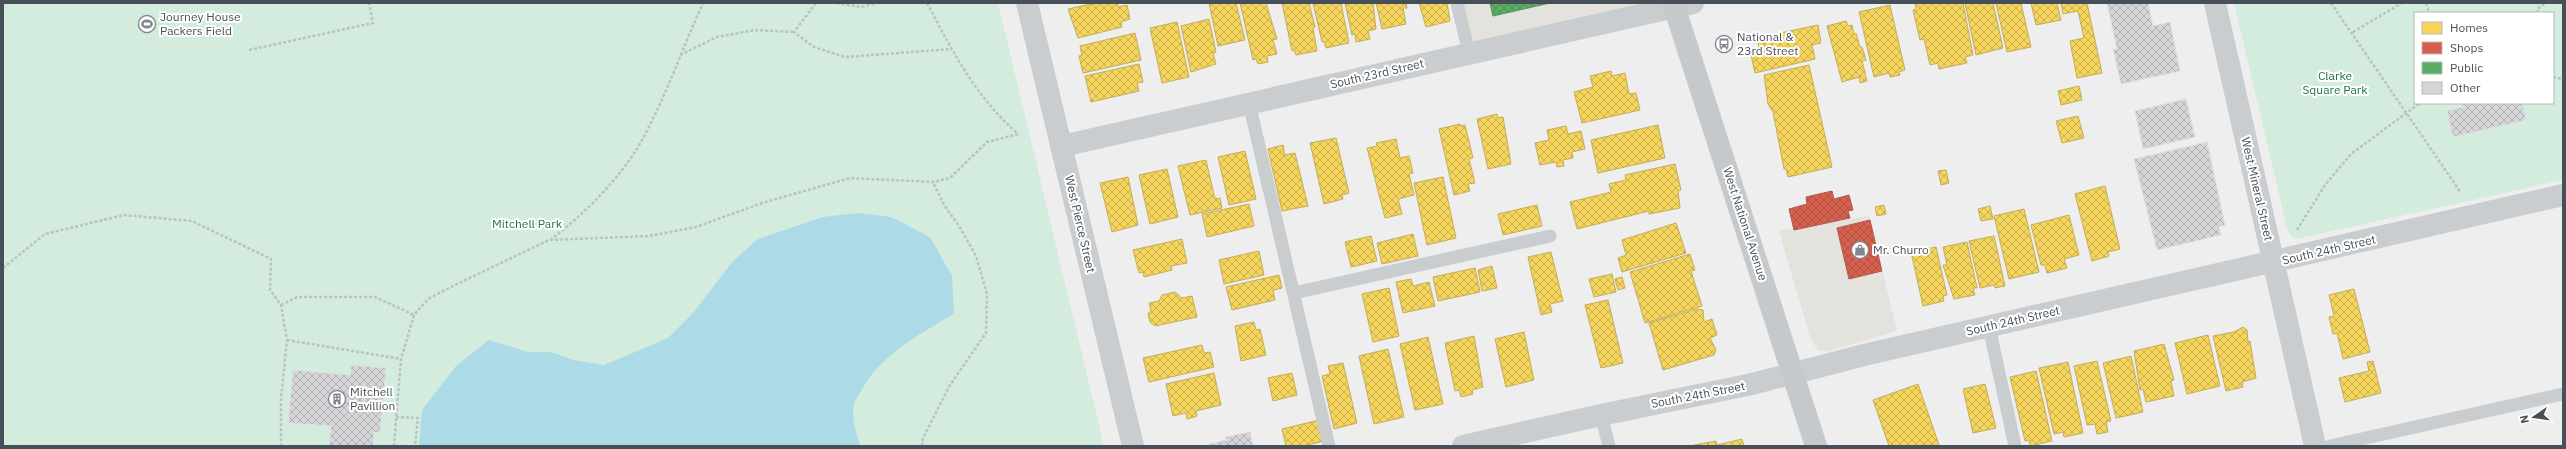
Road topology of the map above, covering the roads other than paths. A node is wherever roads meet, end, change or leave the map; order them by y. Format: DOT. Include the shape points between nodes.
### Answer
graph roads {
  1 [pos="1027,3"];
  2 [pos="1457,3"];
  3 [pos="2215,3"];
  4 [pos="1680,4"];
  5 [pos="1469,53"];
  6 [pos="1249,104"];
  7 [pos="1062,146"];
  8 [pos="2563,195"];
  9 [pos="1550,236"];
  10 [pos="2274,263"];
  11 [pos="1294,293"];
  12 [pos="1989,327"];
  13 [pos="1792,374"];
  14 [pos="2563,394"];
  15 [pos="1601,414"];
  16 [pos="1133,446"];
  17 [pos="1329,446"];
  18 [pos="1463,446"];
  19 [pos="1609,446"];
  20 [pos="1816,446"];
  21 [pos="2015,446"];
  22 [pos="2315,446"];
  23 [pos="2330,446"];
  1 -- 7 [label="street, West Pierce Street"];
  2 -- 5 [label="lane"];
  3 -- 10 [label="street, West Mineral Street"];
  4 -- 5 [label="street, South 23rd Street"];
  4 -- 13 [label="main road, West National Avenue"];
  5 -- 6 [label="street, South 23rd Street"];
  6 -- 7 [label="street, South 23rd Street"];
  6 -- 11 [label="lane"];
  7 -- 16 [label="street, West Pierce Street"];
  8 -- 10 [label="street, South 24th Street"];
  9 -- 11 [label="lane"];
  10 -- 12 [label="street, South 24th Street"];
  10 -- 22 [label="street, West Mineral Street"];
  11 -- 17 [label="lane"];
  12 -- 13 [label="street, South 24th Street"];
  12 -- 21 [label="lane"];
  13 -- 15 [label="street, South 24th Street"];
  13 -- 20 [label="main road, West National Avenue"];
  14 -- 23 [label="lane"];
  15 -- 18 [label="street, South 24th Street"];
  15 -- 19 [label="lane"];
}
